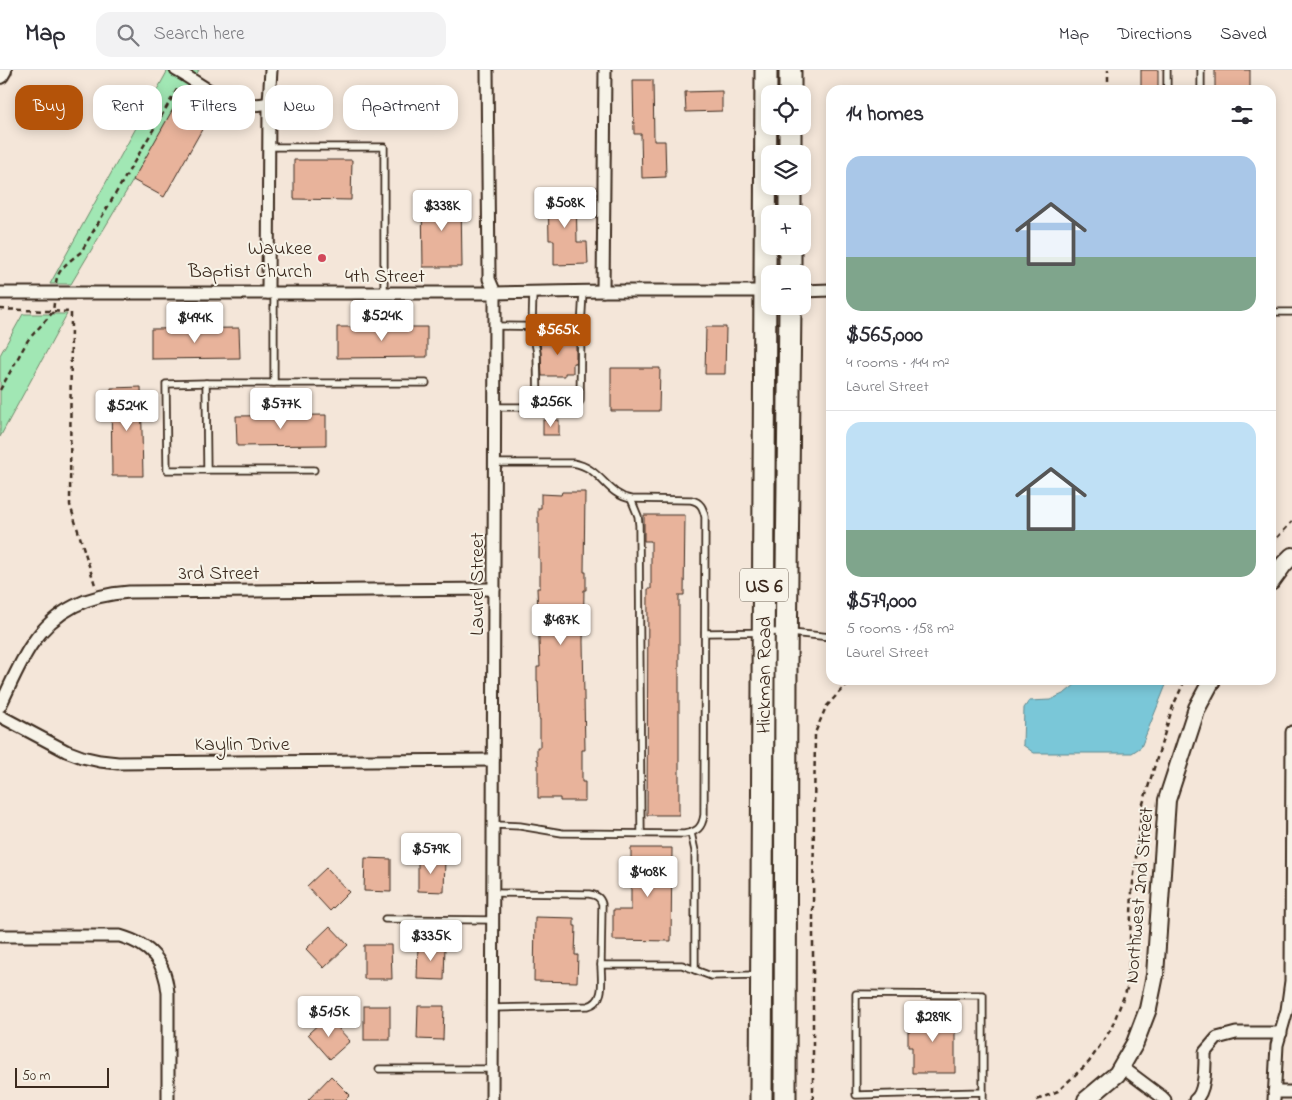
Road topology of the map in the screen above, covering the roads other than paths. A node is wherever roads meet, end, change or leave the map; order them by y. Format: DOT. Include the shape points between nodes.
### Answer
graph roads {
  1 [pos="3,70"];
  2 [pos="271,70"];
  3 [pos="487,70"];
  4 [pos="605,70"];
  5 [pos="766,70"];
  6 [pos="790,70"];
  7 [pos="1167,70"];
  8 [pos="1201,70"];
  9 [pos="181,73"];
  10 [pos="0,75"];
  11 [pos="270,85"];
  12 [pos="790,85"];
  13 [pos="1167,85"];
  14 [pos="1201,85"];
  15 [pos="265,104"];
  16 [pos="269,130"];
  17 [pos="269,147"];
  18 [pos="768,265"];
  19 [pos="826,290"];
  20 [pos="603,291"];
  21 [pos="761,291"];
  22 [pos="811,291"];
  23 [pos="583,292"];
  24 [pos="0,293"];
  25 [pos="495,293"];
  26 [pos="533,293"];
  27 [pos="271,294"];
  28 [pos="384,294"];
  29 [pos="1276,312"];
  30 [pos="1292,312"];
  31 [pos="768,315"];
  32 [pos="790,315"];
  33 [pos="495,326"];
  34 [pos="532,326"];
  35 [pos="581,327"];
  36 [pos="206,383"];
  37 [pos="274,383"];
  38 [pos="426,384"];
  39 [pos="495,407"];
  40 [pos="538,407"];
  41 [pos="495,462"];
  42 [pos="207,470"];
  43 [pos="314,470"];
  44 [pos="631,499"];
  45 [pos="1292,556"];
  46 [pos="1276,575"];
  47 [pos="494,589"];
  48 [pos="787,632"];
  49 [pos="705,633"];
  50 [pos="764,634"];
  51 [pos="826,636"];
  52 [pos="1210,685"];
  53 [pos="0,706"];
  54 [pos="0,716"];
  55 [pos="1292,732"];
  56 [pos="494,760"];
  57 [pos="1292,802"];
  58 [pos="493,825"];
  59 [pos="691,833"];
  60 [pos="641,834"];
  61 [pos="493,893"];
  62 [pos="385,919"];
  63 [pos="493,920"];
  64 [pos="0,936"];
  65 [pos="1292,959"];
  66 [pos="601,965"];
  67 [pos="695,970"];
  68 [pos="762,976"];
  69 [pos="492,1008"];
  70 [pos="1281,1033"];
  71 [pos="1122,1067"];
  72 [pos="379,1068"];
  73 [pos="492,1068"];
  74 [pos="983,1092"];
  75 [pos="1292,1092"];
  76 [pos="1274,1096"];
  77 [pos="899,1097"];
  78 [pos="168,1100"];
  79 [pos="492,1100"];
  80 [pos="761,1100"];
  81 [pos="785,1100"];
  82 [pos="983,1100"];
  83 [pos="1086,1100"];
  84 [pos="1164,1100"];
  85 [pos="1195,1100"];
  1 -- 10 [label="street"];
  2 -- 11 [label="street"];
  3 -- 25 [label="street, Laurel Street" via="489,278"];
  4 -- 20 [label="street"];
  5 -- 18 [label="highway, Hickman Road / US 6"];
  6 -- 12 [label="highway"];
  7 -- 13 [label="lane"];
  8 -- 14 [label="lane"];
  9 -- 15 [label="street" via="228,101 251,106"];
  16 -- 17 [label="street"];
  17 -- 27 [label="street"];
  17 -- 28 [label="lane" via="384,146"];
  19 -- 22 [label="street"];
  20 -- 21 [label="street, 4th Street"];
  20 -- 23 [label="street, 4th Street"];
  23 -- 26 [label="street, 4th Street"];
  23 -- 35 [label="lane"];
  24 -- 27 [label="street, 4th Street"];
  25 -- 26 [label="street, 4th Street"];
  25 -- 28 [label="street, 4th Street"];
  25 -- 33 [label="street, Laurel Street"];
  26 -- 34 [label="lane"];
  27 -- 28 [label="street, 4th Street"];
  27 -- 37 [label="lane"];
  29 -- 30 [label="lane"];
  31 -- 50 [label="highway, Hickman Road / US 6"];
  32 -- 48 [label="highway, Hickman Road / US 6"];
  33 -- 34 [label="lane"];
  33 -- 39 [label="street, Laurel Street"];
  34 -- 35 [label="lane"];
  34 -- 40 [label="lane" via="537,353"];
  35 -- 40 [label="lane" via="580,401 576,407"];
  36 -- 37 [label="lane"];
  36 -- 42 [label="lane"];
  36 -- 42 [label="lane" via="166,384 167,470"];
  37 -- 38 [label="lane"];
  39 -- 40 [label="lane"];
  39 -- 41 [label="street, Laurel Street"];
  41 -- 44 [label="lane" via="582,465 598,475 615,493"];
  41 -- 47 [label="street, Laurel Street"];
  42 -- 43 [label="lane"];
  44 -- 49 [label="lane" via="691,500 701,504 705,518"];
  44 -- 60 [label="lane" via="639,525"];
  45 -- 46 [label="street"];
  47 -- 53 [label="street, 3rd Street" via="110,593 73,606 43,630"];
  47 -- 56 [label="street, Laurel Street"];
  48 -- 50 [label="lane"];
  48 -- 51 [label="lane"];
  48 -- 81 [label="highway, Hickman Road / US 6"];
  49 -- 50 [label="lane"];
  49 -- 59 [label="lane" via="704,815 703,823"];
  50 -- 68 [label="highway, Hickman Road / US 6"];
  52 -- 71 [label="street, Northwest 2nd Street" via="1198,708 1167,800 1155,975 1148,1009"];
  54 -- 56 [label="street, Kaylin Drive" via="66,750 100,761"];
  55 -- 57 [label="street"];
  56 -- 58 [label="street, Laurel Street"];
  57 -- 65 [label="street"];
  58 -- 60 [label="lane" via="562,833"];
  58 -- 61 [label="street, Laurel Street"];
  59 -- 60 [label="lane"];
  59 -- 67 [label="lane" via="695,851"];
  61 -- 63 [label="street, Laurel Street"];
  61 -- 66 [label="lane" via="589,894 597,897 602,904"];
  62 -- 63 [label="lane"];
  63 -- 69 [label="street, Laurel Street"];
  64 -- 78 [label="street" via="120,936 147,948 157,958 167,980"];
  65 -- 70 [label="street" via="1289,1000"];
  66 -- 67 [label="lane" via="682,965"];
  66 -- 69 [label="lane" via="601,994 593,1005"];
  67 -- 68 [label="lane" via="711,976"];
  68 -- 80 [label="highway, Hickman Road / US 6"];
  69 -- 73 [label="street, Laurel Street"];
  70 -- 76 [label="street" via="1276,1046"];
  70 -- 85 [label="street" via="1236,1033 1217,1038 1205,1052 1204,1078 1199,1097"];
  71 -- 83 [label="street, Northwest 2nd Street"];
  71 -- 84 [label="street"];
  72 -- 73 [label="lane"];
  73 -- 79 [label="street, Laurel Street"];
  74 -- 77 [label="lane"];
  74 -- 77 [label="lane" via="983,995 856,994 856,1094"];
  74 -- 82 [label="lane"];
  75 -- 76 [label="street"];
}
